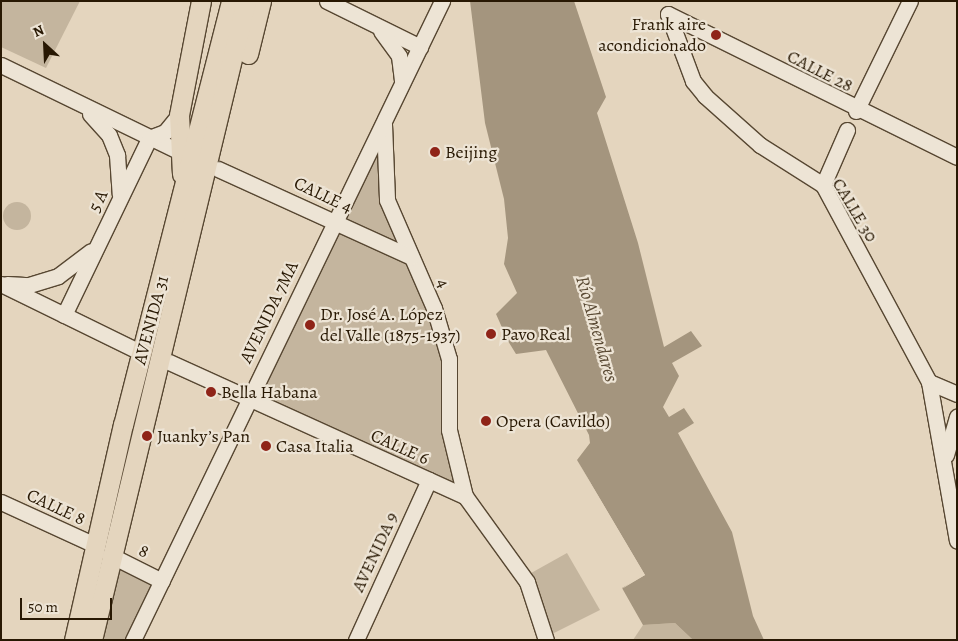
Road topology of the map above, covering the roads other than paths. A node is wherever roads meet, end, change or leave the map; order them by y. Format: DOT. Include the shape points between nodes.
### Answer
graph roads {
  1 [pos="200,1"];
  2 [pos="231,1"];
  3 [pos="246,1"];
  4 [pos="261,1"];
  5 [pos="327,1"];
  6 [pos="442,1"];
  7 [pos="910,1"];
  8 [pos="671,8"];
  9 [pos="377,26"];
  10 [pos="420,47"];
  11 [pos="1,65"];
  12 [pos="402,82"];
  13 [pos="83,108"];
  14 [pos="856,111"];
  15 [pos="179,115"];
  16 [pos="384,118"];
  17 [pos="847,130"];
  18 [pos="149,138"];
  19 [pos="182,152"];
  20 [pos="957,157"];
  21 [pos="218,169"];
  22 [pos="822,185"];
  23 [pos="120,199"];
  24 [pos="334,220"];
  25 [pos="176,224"];
  26 [pos="98,245"];
  27 [pos="410,257"];
  28 [pos="1,284"];
  29 [pos="64,315"];
  30 [pos="142,353"];
  31 [pos="169,362"];
  32 [pos="929,382"];
  33 [pos="957,394"];
  34 [pos="248,399"];
  35 [pos="957,417"];
  36 [pos="946,456"];
  37 [pos="429,480"];
  38 [pos="129,481"];
  39 [pos="465,496"];
  40 [pos="1,502"];
  41 [pos="957,540"];
  42 [pos="103,550"];
  43 [pos="162,581"];
  44 [pos="74,640"];
  45 [pos="92,640"];
  46 [pos="133,640"];
  47 [pos="356,640"];
  48 [pos="546,640"];
  1 -- 15 [label="main road"];
  2 -- 25 [label="main road, AVENIDA 31"];
  3 -- 38 [label="main road, AVENIDA 31"];
  4 -- 21 [label="main road"];
  5 -- 9 [label="street"];
  6 -- 10 [label="street, AVENIDA 7MA"];
  7 -- 14 [label="street"];
  8 -- 14 [label="street, CALLE 28"];
  8 -- 22 [label="street, CALLE 30" via="693,81 705,96 760,146"];
  9 -- 10 [label="street"];
  9 -- 12 [label="street" via="399,56"];
  10 -- 12 [label="street, AVENIDA 7MA"];
  11 -- 13 [label="street"];
  12 -- 16 [label="street, AVENIDA 7MA"];
  13 -- 18 [label="street"];
  13 -- 23 [label="street" via="109,135 117,155"];
  14 -- 20 [label="street, CALLE 28"];
  15 -- 18 [label="street" via="165,132"];
  15 -- 19 [label="main road"];
  16 -- 24 [label="street, AVENIDA 7MA"];
  16 -- 27 [label="street, 4" via="387,200"];
  17 -- 22 [label="street"];
  18 -- 19 [label="street"];
  18 -- 23 [label="street, 5 A"];
  19 -- 25 [label="main road"];
  21 -- 24 [label="street, CALLE 4"];
  21 -- 31 [label="main road"];
  22 -- 32 [label="street, CALLE 30"];
  23 -- 26 [label="street, 5 A"];
  24 -- 27 [label="street, CALLE 4"];
  24 -- 34 [label="street, AVENIDA 7MA"];
  25 -- 30 [label="main road, AVENIDA 31"];
  26 -- 28 [label="street" via="58,276 29,285"];
  26 -- 29 [label="street, 5 A"];
  27 -- 39 [label="street, 4" via="434,308 449,359 449,430"];
  28 -- 29 [label="street"];
  29 -- 30 [label="street"];
  30 -- 42 [label="main road, AVENIDA 31"];
  31 -- 34 [label="street, CALLE 6"];
  31 -- 38 [label="main road"];
  32 -- 33 [label="street"];
  32 -- 36 [label="street, CALLE 30"];
  34 -- 37 [label="street, CALLE 6"];
  34 -- 43 [label="street, AVENIDA 7MA"];
  35 -- 36 [label="street"];
  36 -- 41 [label="street, CALLE 30"];
  37 -- 39 [label="street, CALLE 6"];
  37 -- 47 [label="street, AVENIDA 9"];
  38 -- 42 [label="main road, AVENIDA 31"];
  39 -- 48 [label="street" via="527,582"];
  40 -- 42 [label="street, CALLE 8"];
  42 -- 43 [label="street, 8"];
  42 -- 44 [label="main road, AVENIDA 31"];
  42 -- 45 [label="main road, AVENIDA 31"];
  43 -- 46 [label="street, AVENIDA 7MA"];
}
